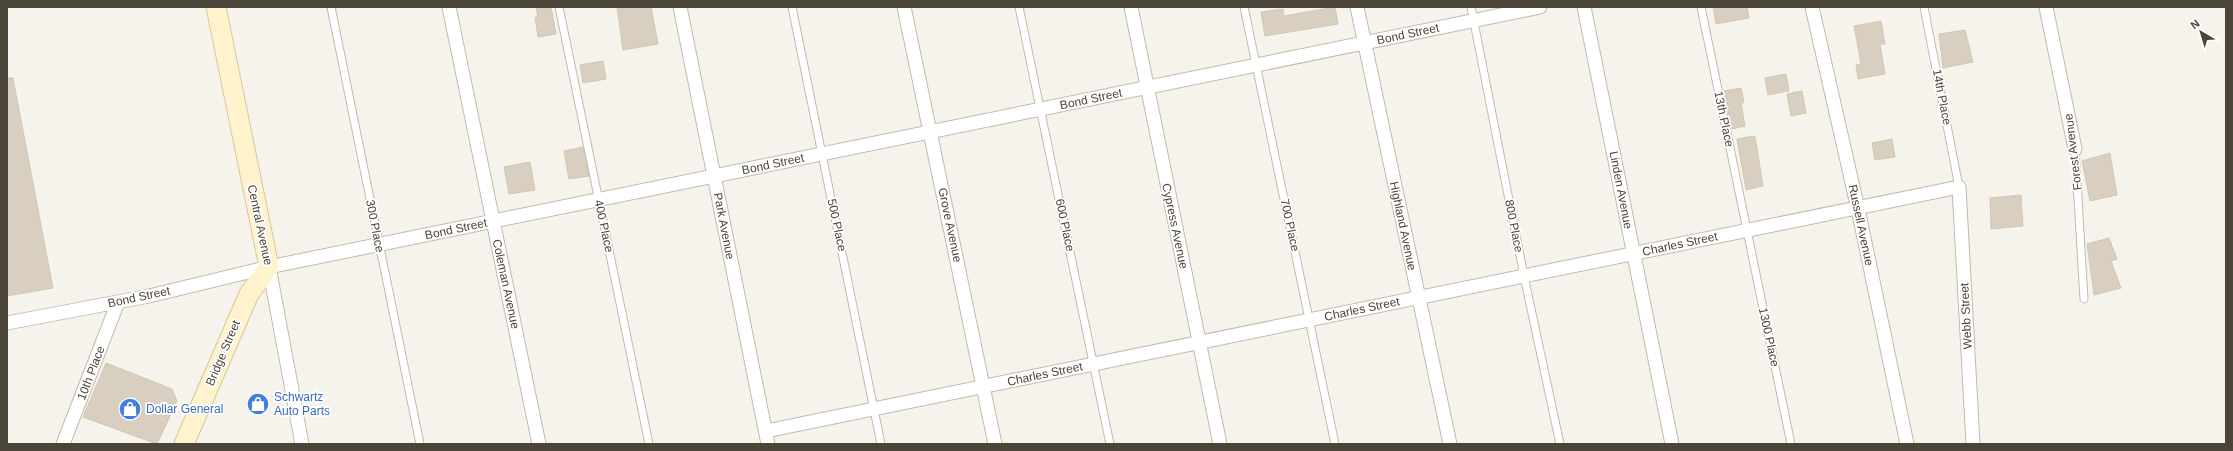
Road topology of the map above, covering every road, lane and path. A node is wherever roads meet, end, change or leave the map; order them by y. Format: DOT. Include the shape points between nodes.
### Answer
graph roads {
  1 [pos="216,7"];
  2 [pos="331,7"];
  3 [pos="449,7"];
  4 [pos="559,7"];
  5 [pos="680,7"];
  6 [pos="792,7"];
  7 [pos="904,7"];
  8 [pos="1019,7"];
  9 [pos="1131,7"];
  10 [pos="1244,7"];
  11 [pos="1357,7"];
  12 [pos="1471,7"];
  13 [pos="1540,7"];
  14 [pos="1584,7"];
  15 [pos="1701,7"];
  16 [pos="1812,7"];
  17 [pos="1924,7"];
  18 [pos="2046,7"];
  19 [pos="1474,20"];
  20 [pos="1364,43"];
  21 [pos="1257,65"];
  22 [pos="1146,88"];
  23 [pos="1040,109"];
  24 [pos="931,132"];
  25 [pos="2075,149"];
  26 [pos="822,154"];
  27 [pos="714,176"];
  28 [pos="1959,188"];
  29 [pos="599,200"];
  30 [pos="1858,209"];
  31 [pos="493,221"];
  32 [pos="1747,231"];
  33 [pos="379,245"];
  34 [pos="1634,254"];
  35 [pos="269,267"];
  36 [pos="1524,276"];
  37 [pos="1418,298"];
  38 [pos="2084,299"];
  39 [pos="118,302"];
  40 [pos="1310,320"];
  41 [pos="7,323"];
  42 [pos="1199,343"];
  43 [pos="1094,364"];
  44 [pos="983,387"];
  45 [pos="874,409"];
  46 [pos="766,431"];
  47 [pos="63,444"];
  48 [pos="184,444"];
  49 [pos="302,444"];
  50 [pos="420,444"];
  51 [pos="539,444"];
  52 [pos="648,444"];
  53 [pos="768,444"];
  54 [pos="882,444"];
  55 [pos="995,444"];
  56 [pos="1110,444"];
  57 [pos="1220,444"];
  58 [pos="1336,444"];
  59 [pos="1450,444"];
  60 [pos="1560,444"];
  61 [pos="1672,444"];
  62 [pos="1791,444"];
  63 [pos="1907,444"];
  64 [pos="1974,444"];
  1 -- 35 [label="main road, Central Avenue"];
  2 -- 33 [label="lane, 300 Place"];
  3 -- 31 [label="street, Coleman Avenue"];
  4 -- 29 [label="lane, 400 Place"];
  5 -- 27 [label="street, Park Avenue"];
  6 -- 26 [label="lane, 500 Place"];
  7 -- 24 [label="street, Grove Avenue"];
  8 -- 23 [label="lane, 600 Place"];
  9 -- 22 [label="street, Cypress Avenue"];
  10 -- 21 [label="lane, 700 Place"];
  11 -- 20 [label="street, Highland Avenue"];
  12 -- 19 [label="lane, 800 Place"];
  13 -- 19 [label="street, Bond Street"];
  14 -- 34 [label="street, Linden Avenue"];
  15 -- 32 [label="lane, 13th Place"];
  16 -- 30 [label="street, Russell Avenue"];
  17 -- 28 [label="lane, 14th Place"];
  18 -- 25 [label="street, Forest Avenue"];
  19 -- 20 [label="street, Bond Street"];
  19 -- 36 [label="lane, 800 Place"];
  20 -- 21 [label="street, Bond Street"];
  20 -- 37 [label="street, Highland Avenue"];
  21 -- 22 [label="street, Bond Street"];
  21 -- 40 [label="lane, 700 Place"];
  22 -- 23 [label="street, Bond Street"];
  22 -- 42 [label="street, Cypress Avenue"];
  23 -- 24 [label="street, Bond Street"];
  23 -- 43 [label="lane, 600 Place"];
  24 -- 26 [label="street, Bond Street"];
  24 -- 44 [label="street, Grove Avenue"];
  25 -- 38 [label="lane, Forest Avenue"];
  26 -- 27 [label="street, Bond Street"];
  26 -- 45 [label="lane, 500 Place"];
  27 -- 29 [label="street, Bond Street"];
  27 -- 46 [label="street, Park Avenue"];
  28 -- 30 [label="street, Charles Street"];
  28 -- 64 [label="street, Webb Street"];
  29 -- 31 [label="street, Bond Street"];
  29 -- 52 [label="lane, 400 Place"];
  30 -- 32 [label="street, Charles Street"];
  30 -- 63 [label="street, Russell Avenue"];
  31 -- 33 [label="street, Bond Street"];
  31 -- 51 [label="street, Coleman Avenue"];
  32 -- 34 [label="street, Charles Street"];
  32 -- 62 [label="lane, 1300 Place"];
  33 -- 35 [label="street, Bond Street"];
  33 -- 50 [label="lane, 300 Place"];
  34 -- 36 [label="street, Charles Street"];
  34 -- 61 [label="street, Linden Avenue"];
  35 -- 39 [label="street, Bond Street"];
  35 -- 48 [label="main road, Bridge Street" via="249,294"];
  35 -- 49 [label="street, Central Avenue"];
  36 -- 37 [label="street, Charles Street"];
  36 -- 60 [label="lane, 800 Place"];
  37 -- 40 [label="street, Charles Street"];
  37 -- 59 [label="street, Highland Avenue"];
  39 -- 41 [label="street, Bond Street"];
  39 -- 47 [label="street, 10th Place"];
  40 -- 42 [label="street, Charles Street"];
  40 -- 58 [label="lane, 700 Place"];
  42 -- 43 [label="street, Charles Street"];
  42 -- 57 [label="street, Cypress Avenue"];
  43 -- 44 [label="street, Charles Street"];
  43 -- 56 [label="lane, 600 Place"];
  44 -- 45 [label="street, Charles Street"];
  44 -- 55 [label="street, Grove Avenue"];
  45 -- 46 [label="street, Charles Street"];
  45 -- 54 [label="lane, 500 Place"];
  46 -- 53 [label="street, Park Avenue"];
}
